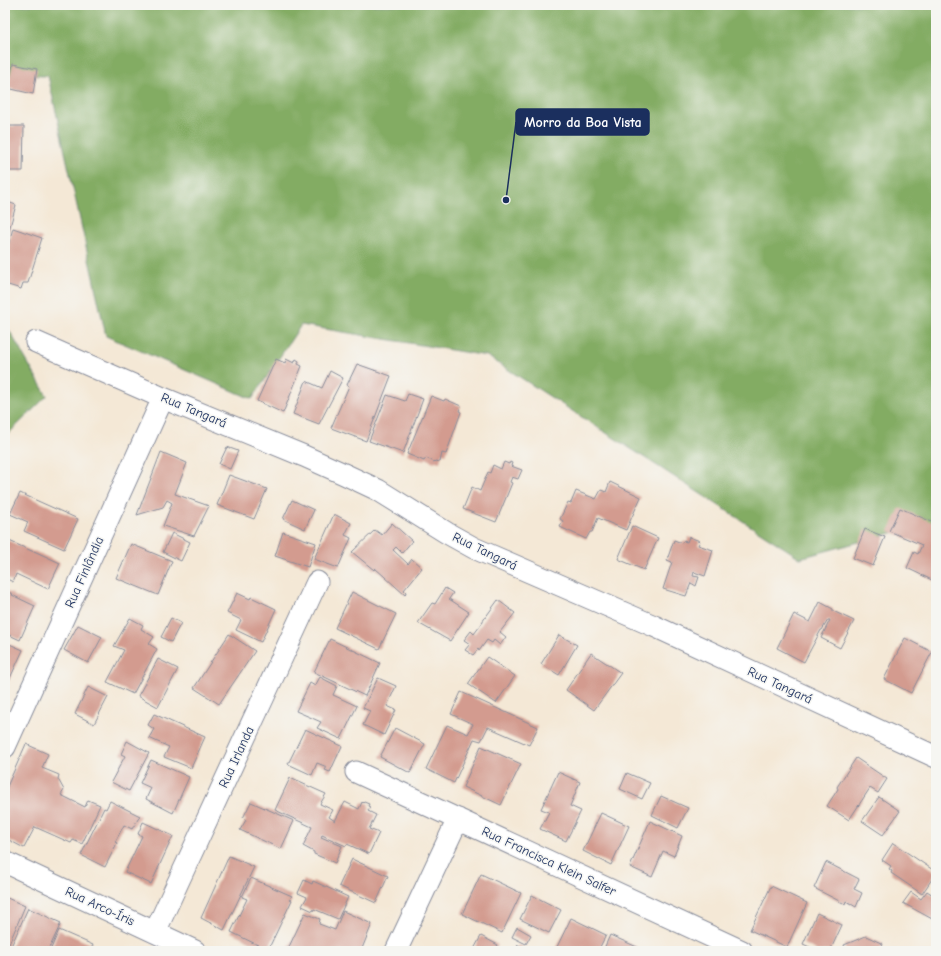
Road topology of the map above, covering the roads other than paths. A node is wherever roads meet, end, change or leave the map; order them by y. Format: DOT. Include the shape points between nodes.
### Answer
graph roads {
  1 [pos="36,342"];
  2 [pos="163,398"];
  3 [pos="317,582"];
  4 [pos="5,747"];
  5 [pos="936,757"];
  6 [pos="356,772"];
  7 [pos="458,819"];
  8 [pos="5,862"];
  9 [pos="155,932"];
  10 [pos="195,951"];
  11 [pos="396,951"];
  12 [pos="742,951"];
  1 -- 2 [label="street, Rua Tangará"];
  2 -- 4 [label="street, Rua Finlândia"];
  2 -- 5 [label="street, Rua Tangará" via="344,474 378,490 474,548 654,626"];
  3 -- 9 [label="street, Rua Irlanda"];
  6 -- 7 [label="street, Rua Francisca Klein Salfer"];
  7 -- 11 [label="street"];
  7 -- 12 [label="street, Rua Francisca Klein Salfer"];
  8 -- 9 [label="street, Rua Arco-Íris"];
  9 -- 10 [label="street, Rua Arco-Íris"];
}
